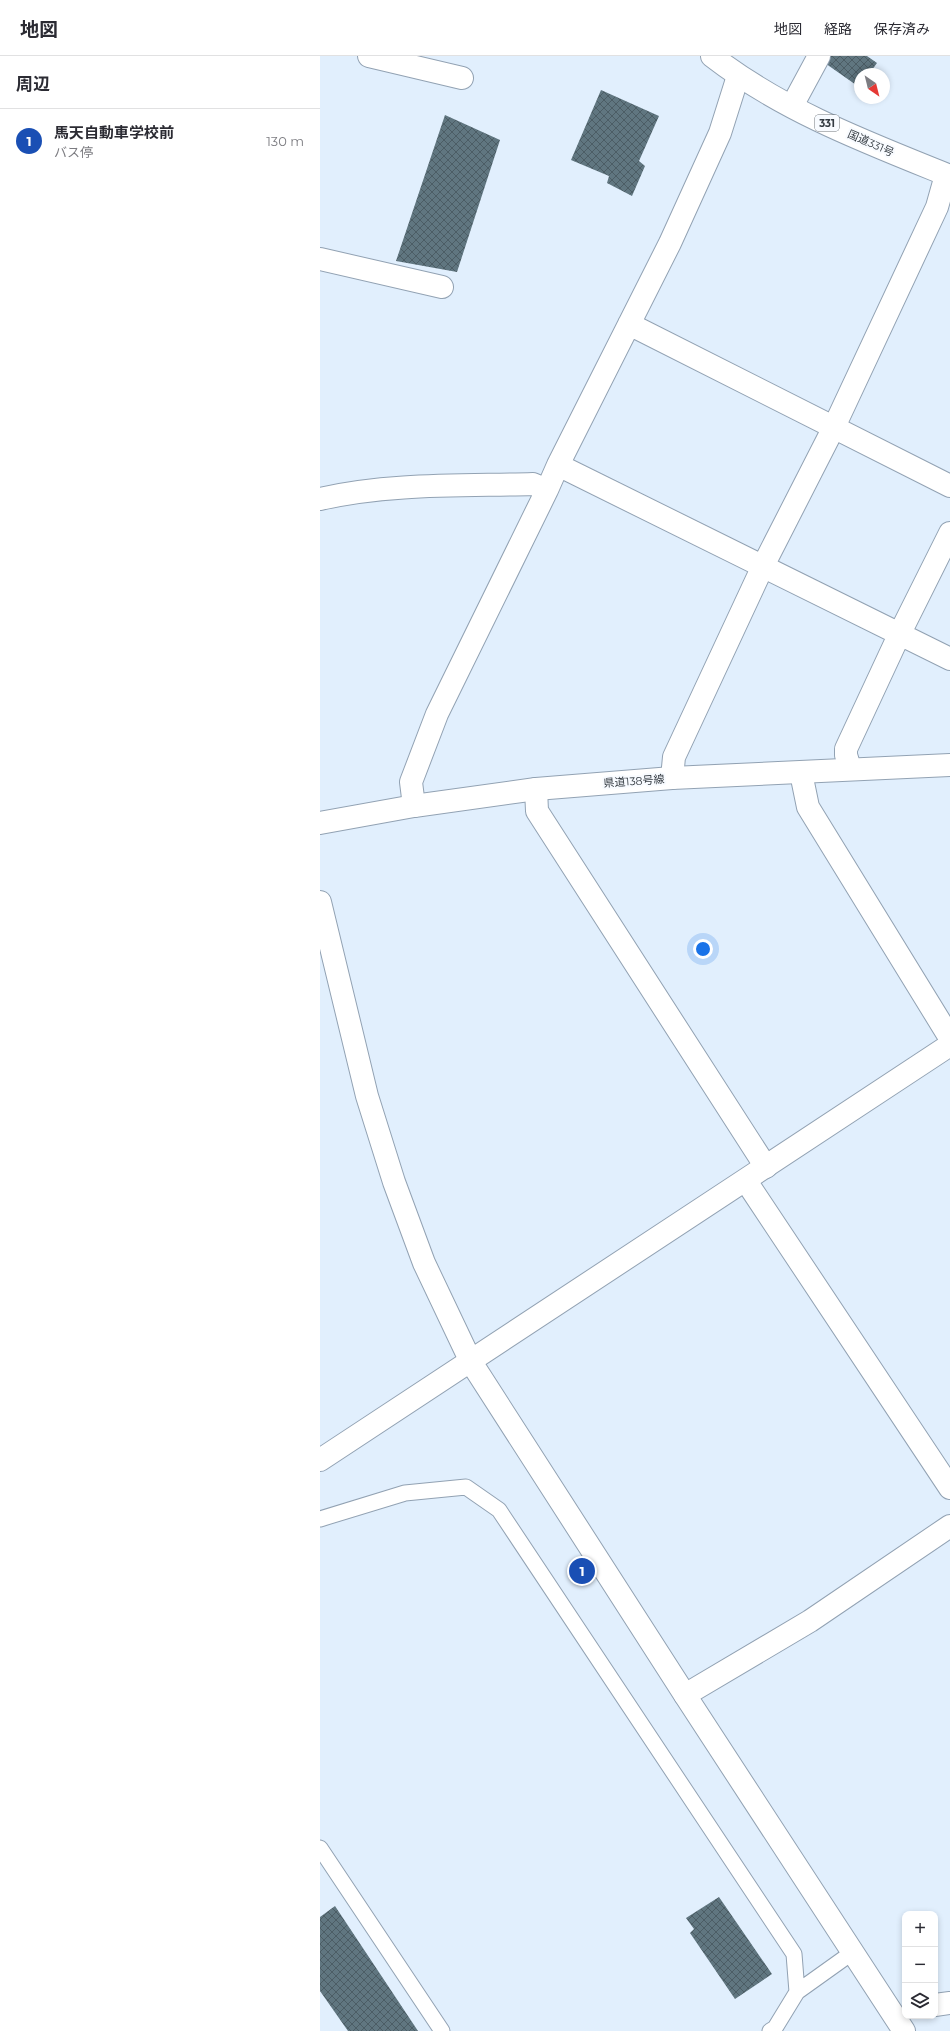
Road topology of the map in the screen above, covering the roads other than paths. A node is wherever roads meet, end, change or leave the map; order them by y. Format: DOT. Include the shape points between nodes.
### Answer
graph roads {
  1 [pos="369,56"];
  2 [pos="712,56"];
  3 [pos="819,56"];
  4 [pos="738,76"];
  5 [pos="462,78"];
  6 [pos="792,106"];
  7 [pos="948,175"];
  8 [pos="320,259"];
  9 [pos="442,287"];
  10 [pos="629,324"];
  11 [pos="834,427"];
  12 [pos="558,465"];
  13 [pos="950,486"];
  14 [pos="547,490"];
  15 [pos="320,499"];
  16 [pos="950,533"];
  17 [pos="763,566"];
  18 [pos="900,633"];
  19 [pos="950,659"];
  20 [pos="950,765"];
  21 [pos="850,768"];
  22 [pos="801,773"];
  23 [pos="672,778"];
  24 [pos="536,789"];
  25 [pos="414,806"];
  26 [pos="320,823"];
  27 [pos="320,902"];
  28 [pos="950,1038"];
  29 [pos="950,1045"];
  30 [pos="766,1167"];
  31 [pos="746,1181"];
  32 [pos="471,1362"];
  33 [pos="320,1460"];
  34 [pos="950,1488"];
  35 [pos="320,1519"];
  36 [pos="950,1526"];
  37 [pos="684,1695"];
  38 [pos="320,1848"];
  39 [pos="853,1952"];
  40 [pos="797,1992"];
  41 [pos="950,2003"];
  42 [pos="938,2005"];
  43 [pos="898,2009"];
  44 [pos="442,2031"];
  45 [pos="770,2031"];
  46 [pos="904,2031"];
  1 -- 5 [label="main road"];
  2 -- 4 [label="main road, 国道331号 / 331"];
  3 -- 6 [label="main road"];
  4 -- 6 [label="main road, 国道331号 / 331"];
  4 -- 10 [label="main road" via="720,133 670,243"];
  6 -- 7 [label="main road, 国道331号 / 331" via="859,138"];
  7 -- 11 [label="main road" via="937,207"];
  8 -- 9 [label="main road"];
  10 -- 11 [label="main road"];
  10 -- 12 [label="main road"];
  11 -- 13 [label="main road"];
  11 -- 17 [label="main road"];
  12 -- 14 [label="main road"];
  12 -- 17 [label="main road"];
  14 -- 15 [label="main road" via="533,484 397,488"];
  14 -- 25 [label="main road" via="437,714 411,782"];
  16 -- 18 [label="main road"];
  17 -- 18 [label="main road"];
  17 -- 23 [label="main road" via="674,757"];
  18 -- 19 [label="main road"];
  18 -- 21 [label="main road" via="846,749"];
  20 -- 21 [label="main road, 県道138号線"];
  21 -- 22 [label="main road, 県道138号線"];
  22 -- 23 [label="main road, 県道138号線"];
  22 -- 28 [label="main road" via="808,807"];
  23 -- 24 [label="main road, 県道138号線"];
  24 -- 25 [label="main road, 県道138号線"];
  24 -- 30 [label="main road" via="538,811"];
  25 -- 26 [label="main road, 県道138号線"];
  27 -- 32 [label="main road" via="367,1096 394,1182 424,1263"];
  29 -- 30 [label="main road"];
  30 -- 31 [label="main road"];
  31 -- 32 [label="main road"];
  31 -- 34 [label="main road"];
  32 -- 33 [label="main road"];
  32 -- 37 [label="main road"];
  35 -- 40 [label="lane" via="405,1493 466,1486 500,1510 794,1954"];
  36 -- 37 [label="main road" via="810,1621"];
  37 -- 39 [label="main road"];
  38 -- 44 [label="lane"];
  39 -- 40 [label="lane"];
  39 -- 43 [label="main road"];
  40 -- 45 [label="lane"];
  41 -- 42 [label="main road"];
  43 -- 46 [label="main road"];
}
